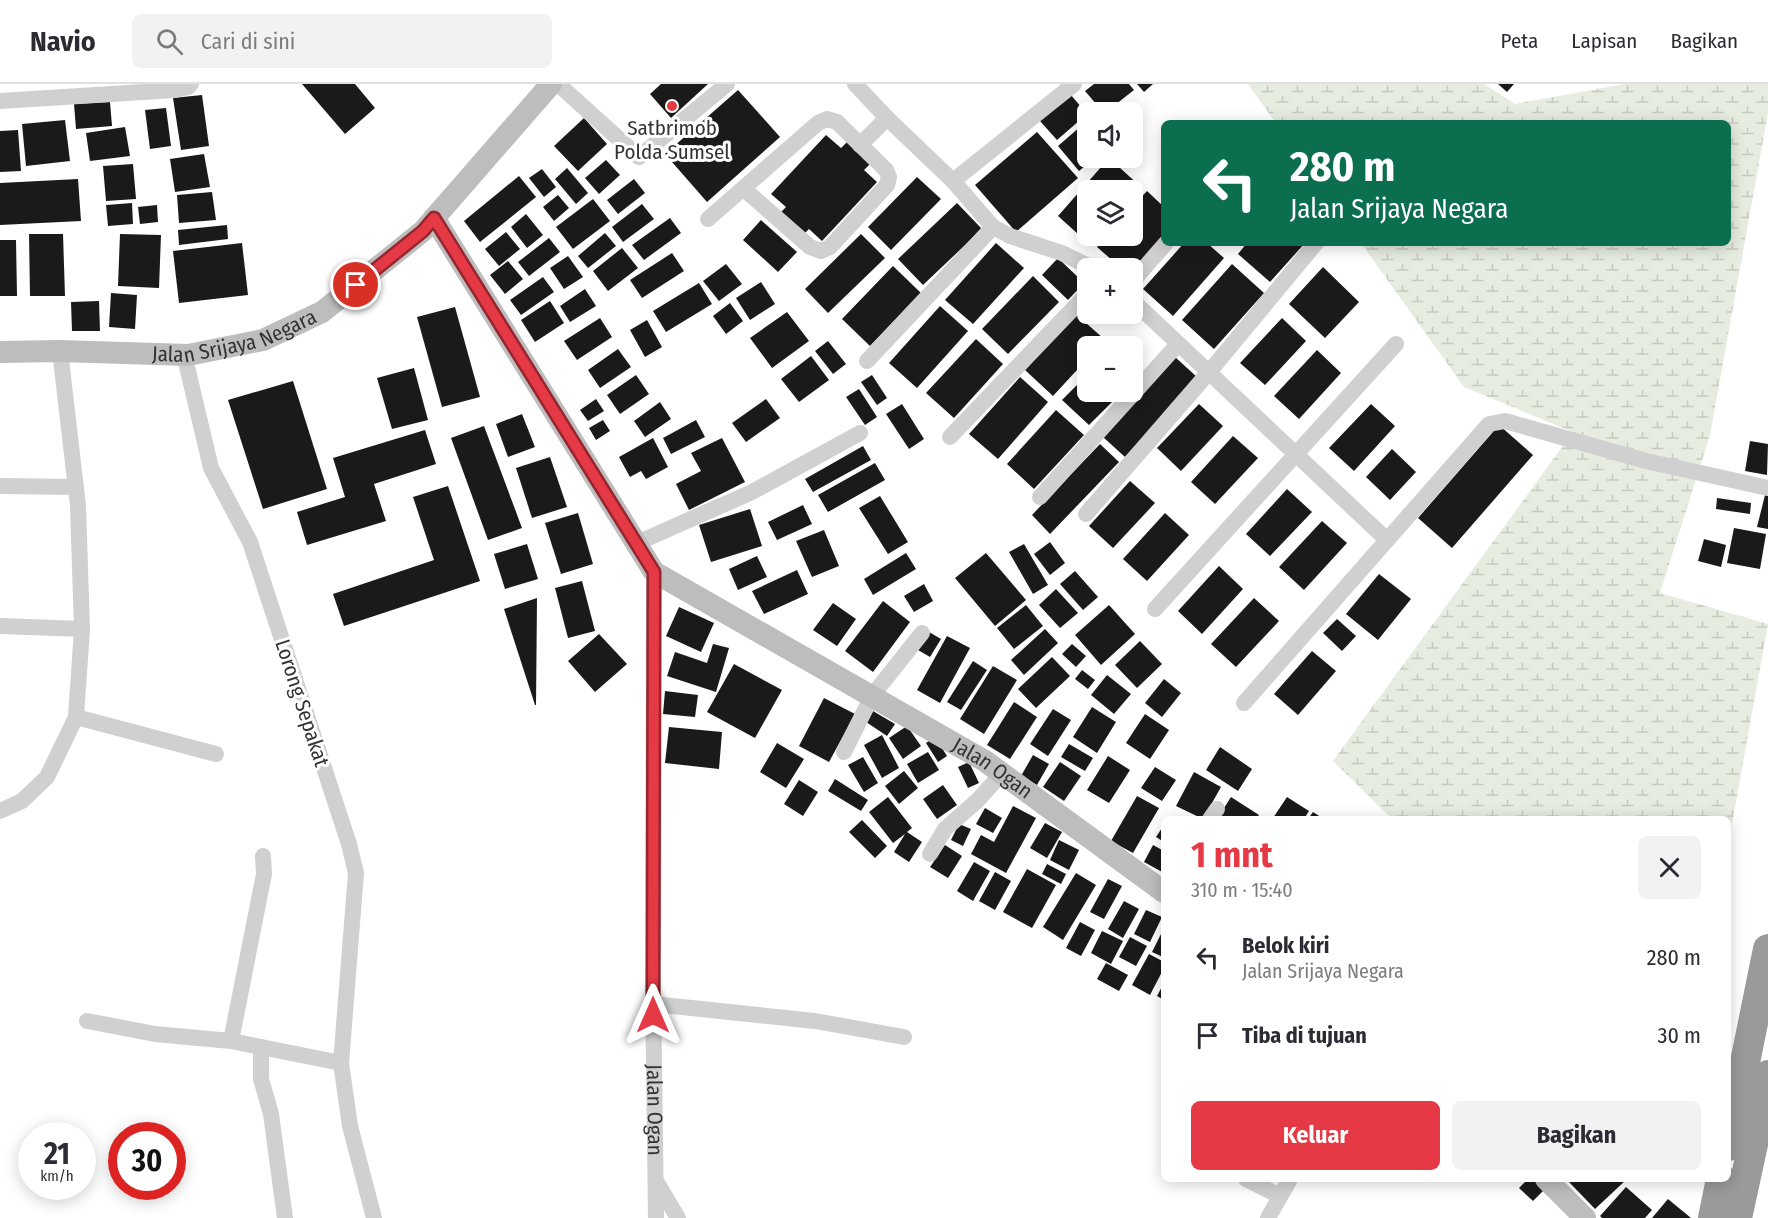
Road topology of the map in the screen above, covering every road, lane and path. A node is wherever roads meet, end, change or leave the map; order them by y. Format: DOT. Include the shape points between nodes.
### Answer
graph roads {
  1 [pos="191,84"];
  2 [pos="551,84"];
  3 [pos="558,84"];
  4 [pos="727,84"];
  5 [pos="855,84"];
  6 [pos="1074,84"];
  7 [pos="0,101"];
  8 [pos="887,118"];
  9 [pos="860,145"];
  10 [pos="953,181"];
  11 [pos="744,189"];
  12 [pos="434,218"];
  13 [pos="708,219"];
  14 [pos="993,227"];
  15 [pos="1163,246"];
  16 [pos="1314,246"];
  17 [pos="1077,260"];
  18 [pos="1143,269"];
  19 [pos="1077,304"];
  20 [pos="1143,311"];
  21 [pos="1178,344"];
  22 [pos="1396,344"];
  23 [pos="60,351"];
  24 [pos="0,352"];
  25 [pos="184,354"];
  26 [pos="867,361"];
  27 [pos="1210,371"];
  28 [pos="860,433"];
  29 [pos="950,437"];
  30 [pos="1295,453"];
  31 [pos="0,486"];
  32 [pos="76,488"];
  33 [pos="1768,488"];
  34 [pos="1040,497"];
  35 [pos="1086,514"];
  36 [pos="1387,540"];
  37 [pos="636,543"];
  38 [pos="654,572"];
  39 [pos="1155,609"];
  40 [pos="0,626"];
  41 [pos="82,629"];
  42 [pos="922,633"];
  43 [pos="872,696"];
  44 [pos="1244,703"];
  45 [pos="76,717"];
  46 [pos="844,752"];
  47 [pos="216,754"];
  48 [pos="1002,773"];
  49 [pos="0,811"];
  50 [pos="930,854"];
  51 [pos="263,856"];
  52 [pos="1161,889"];
  53 [pos="1768,949"];
  54 [pos="653,1004"];
  55 [pos="87,1021"];
  56 [pos="904,1037"];
  57 [pos="231,1041"];
  58 [pos="261,1047"];
  59 [pos="341,1064"];
  60 [pos="1768,1075"];
  61 [pos="1731,1131"];
  62 [pos="655,1180"];
  63 [pos="1252,1182"];
  64 [pos="1288,1182"];
  65 [pos="1549,1182"];
  66 [pos="1720,1182"];
  67 [pos="1280,1196"];
  68 [pos="285,1218"];
  69 [pos="374,1218"];
  70 [pos="656,1218"];
  71 [pos="678,1218"];
  72 [pos="1268,1218"];
  73 [pos="1585,1218"];
  74 [pos="1713,1218"];
  75 [pos="1737,1218"];
  1 -- 7 [label="street" via="175,90"];
  2 -- 12 [label="main road, Jalan Srijaya Negara"];
  3 -- 4 [label="street" via="639,157"];
  5 -- 8 [label="street"];
  6 -- 10 [label="street"];
  8 -- 9 [label="street"];
  8 -- 10 [label="street"];
  9 -- 11 [label="street" via="837,122 827,119"];
  9 -- 11 [label="street" via="886,170 887,185 830,247 821,251 810,247"];
  10 -- 14 [label="street"];
  11 -- 13 [label="street"];
  12 -- 25 [label="main road, Jalan Srijaya Negara" via="322,312 263,340"];
  12 -- 37 [label="main road, Jalan Ogan"];
  14 -- 17 [label="street"];
  14 -- 26 [label="street"];
  15 -- 18 [label="street"];
  16 -- 27 [label="street"];
  19 -- 29 [label="street"];
  20 -- 21 [label="street"];
  21 -- 27 [label="street"];
  21 -- 34 [label="street"];
  22 -- 30 [label="street"];
  23 -- 24 [label="main road, Jalan Srijaya Negara"];
  23 -- 25 [label="main road, Jalan Srijaya Negara"];
  23 -- 32 [label="street"];
  25 -- 59 [label="street, Lorong Sepakat" via="211,468 250,542 356,873"];
  27 -- 30 [label="street"];
  27 -- 35 [label="street"];
  28 -- 37 [label="street" via="752,492"];
  30 -- 36 [label="street"];
  30 -- 39 [label="street"];
  31 -- 32 [label="street"];
  32 -- 41 [label="street"];
  33 -- 36 [label="street" via="1505,421 1489,424"];
  36 -- 44 [label="street"];
  37 -- 38 [label="main road, Jalan Ogan"];
  38 -- 43 [label="main road, Jalan Ogan"];
  38 -- 54 [label="street, Jalan Ogan"];
  40 -- 41 [label="street"];
  41 -- 45 [label="street"];
  42 -- 43 [label="street"];
  43 -- 46 [label="street"];
  43 -- 48 [label="main road, Jalan Ogan"];
  45 -- 47 [label="street"];
  45 -- 49 [label="street" via="47,777 22,801"];
  48 -- 50 [label="street" via="945,829"];
  48 -- 52 [label="main road, Jalan Ogan"];
  51 -- 57 [label="street" via="264,874"];
  53 -- 61 [label="highway"];
  54 -- 56 [label="street" via="815,1021"];
  54 -- 62 [label="street, Jalan Ogan"];
  55 -- 57 [label="street" via="155,1034"];
  57 -- 58 [label="street"];
  58 -- 59 [label="street"];
  58 -- 68 [label="street" via="261,1079 271,1114"];
  59 -- 69 [label="street, Lorong Sepakat" via="350,1126"];
  60 -- 75 [label="highway"];
  62 -- 70 [label="street, Jalan Ogan"];
  62 -- 71 [label="street, Jalan Ogan"];
  63 -- 67 [label="street"];
  64 -- 67 [label="street"];
  65 -- 73 [label="main road"];
  66 -- 74 [label="highway"];
  67 -- 72 [label="street"];
}
